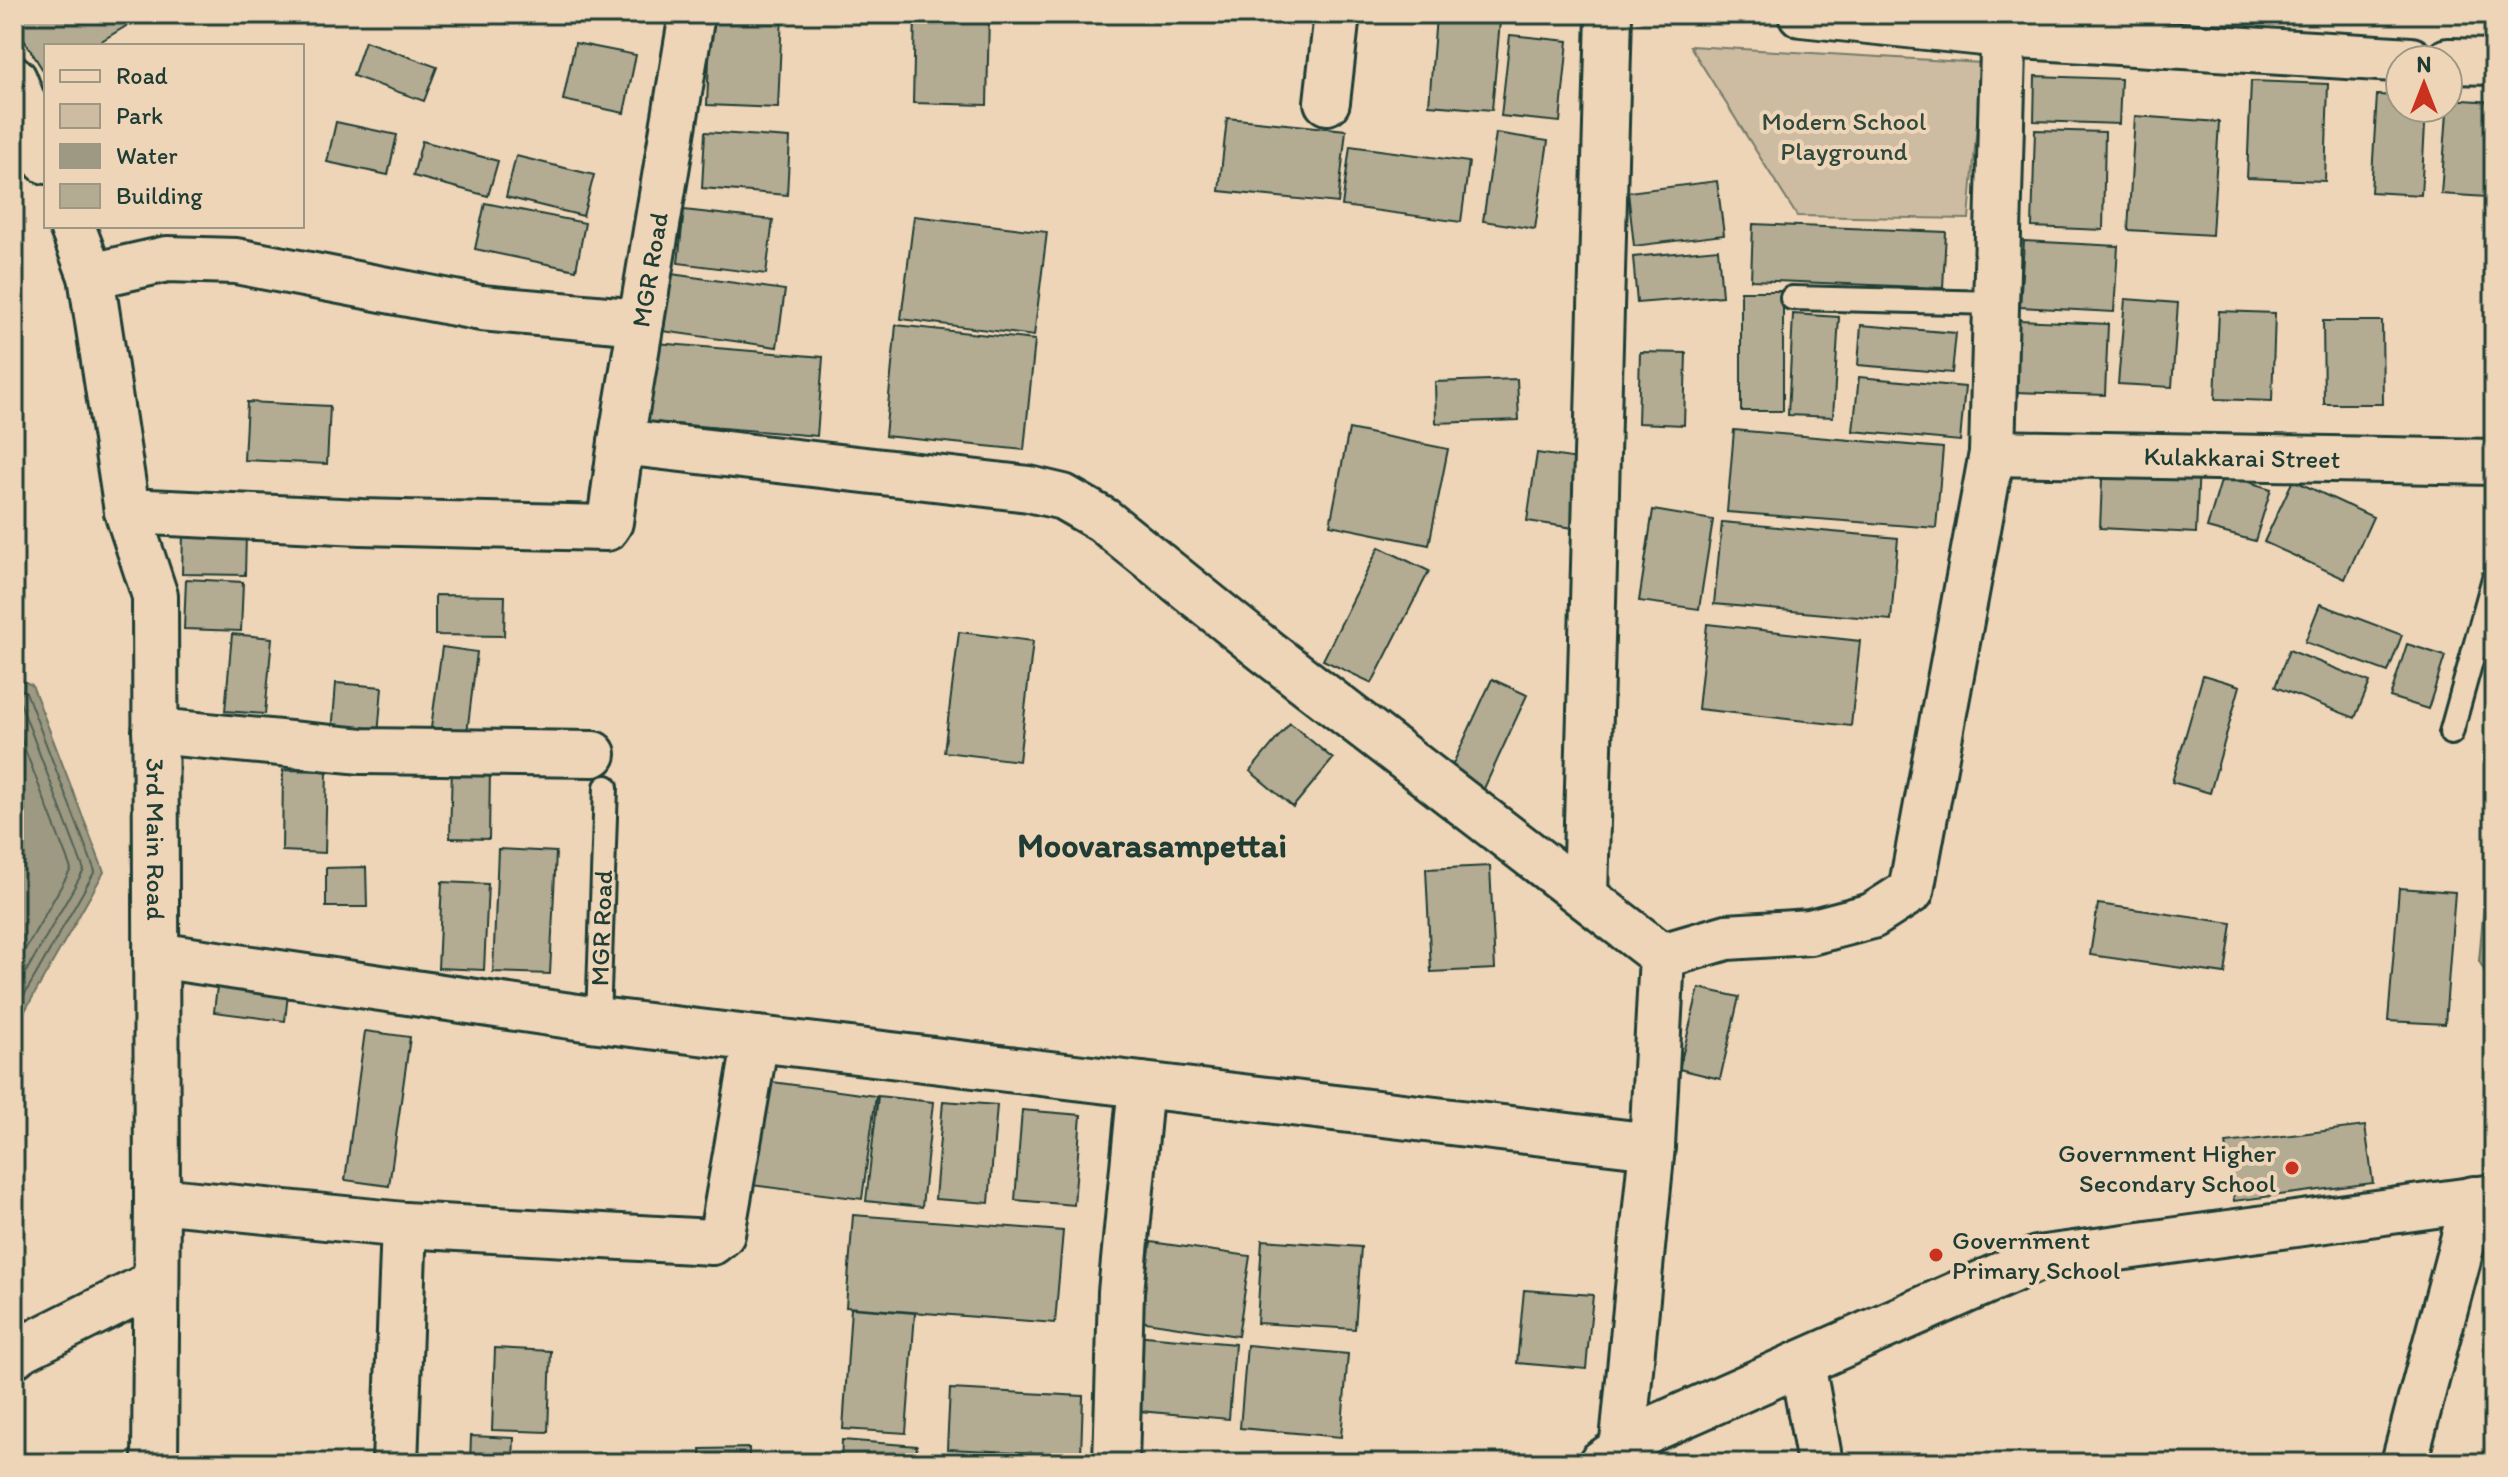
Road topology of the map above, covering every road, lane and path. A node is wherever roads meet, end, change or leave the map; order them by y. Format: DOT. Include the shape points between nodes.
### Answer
graph roads {
  1 [pos="692,14"];
  2 [pos="1337,14"];
  3 [pos="1609,14"];
  4 [pos="1801,14"];
  5 [pos="2003,25"];
  6 [pos="2384,58"];
  7 [pos="2464,61"];
  8 [pos="2494,62"];
  9 [pos="14,79"];
  10 [pos="1327,102"];
  11 [pos="44,156"];
  12 [pos="73,228"];
  13 [pos="91,276"];
  14 [pos="1792,298"];
  15 [pos="1996,303"];
  16 [pos="641,322"];
  17 [pos="621,442"];
  18 [pos="1992,453"];
  19 [pos="2494,462"];
  20 [pos="127,511"];
  21 [pos="2494,578"];
  22 [pos="155,731"];
  23 [pos="2451,733"];
  24 [pos="600,770"];
  25 [pos="1585,896"];
  26 [pos="156,955"];
  27 [pos="1662,956"];
  28 [pos="598,1020"];
  29 [pos="756,1039"];
  30 [pos="1141,1085"];
  31 [pos="1652,1146"];
  32 [pos="2484,1198"];
  33 [pos="157,1200"];
  34 [pos="404,1225"];
  35 [pos="156,1282"];
  36 [pos="14,1355"];
  37 [pos="1802,1363"];
  38 [pos="1612,1457"];
  39 [pos="155,1463"];
  40 [pos="395,1463"];
  41 [pos="1116,1463"];
  42 [pos="1820,1463"];
  43 [pos="2404,1463"];
  1 -- 16 [label="street, MGR Road"];
  2 -- 10 [label="street"];
  3 -- 25 [label="street"];
  4 -- 5 [label="street"];
  5 -- 6 [label="street"];
  5 -- 15 [label="street"];
  7 -- 8 [label="street"];
  9 -- 11 [label="street"];
  12 -- 13 [label="street, 3rd Main Road"];
  13 -- 16 [label="street" via="167,259 236,261 481,308"];
  13 -- 20 [label="street, 3rd Main Road"];
  14 -- 15 [label="lane"];
  15 -- 18 [label="street"];
  16 -- 17 [label="street, MGR Road"];
  17 -- 20 [label="street, MGR Road" via="608,525 603,529"];
  17 -- 25 [label="street" via="1063,497 1103,520"];
  18 -- 19 [label="street, Kulakkarai Street"];
  18 -- 27 [label="street" via="1911,891 1872,916 1810,932 1727,937"];
  20 -- 22 [label="street, 3rd Main Road" via="155,596"];
  21 -- 23 [label="lane"];
  22 -- 24 [label="street"];
  22 -- 26 [label="street, 3rd Main Road"];
  24 -- 28 [label="lane, MGR Road"];
  25 -- 27 [label="street"];
  26 -- 28 [label="street"];
  26 -- 33 [label="street, 3rd Main Road"];
  27 -- 31 [label="street"];
  28 -- 29 [label="street"];
  29 -- 30 [label="street"];
  29 -- 34 [label="street" via="722,1234 712,1242"];
  30 -- 31 [label="street"];
  30 -- 41 [label="street" via="1121,1292"];
  31 -- 38 [label="street"];
  32 -- 37 [label="street" via="2037,1259"];
  32 -- 43 [label="street"];
  33 -- 34 [label="street"];
  33 -- 35 [label="street, 3rd Main Road"];
  34 -- 40 [label="street"];
  35 -- 36 [label="street"];
  35 -- 39 [label="street, 3rd Main Road"];
  37 -- 38 [label="street" via="1650,1430"];
  37 -- 42 [label="street"];
}
